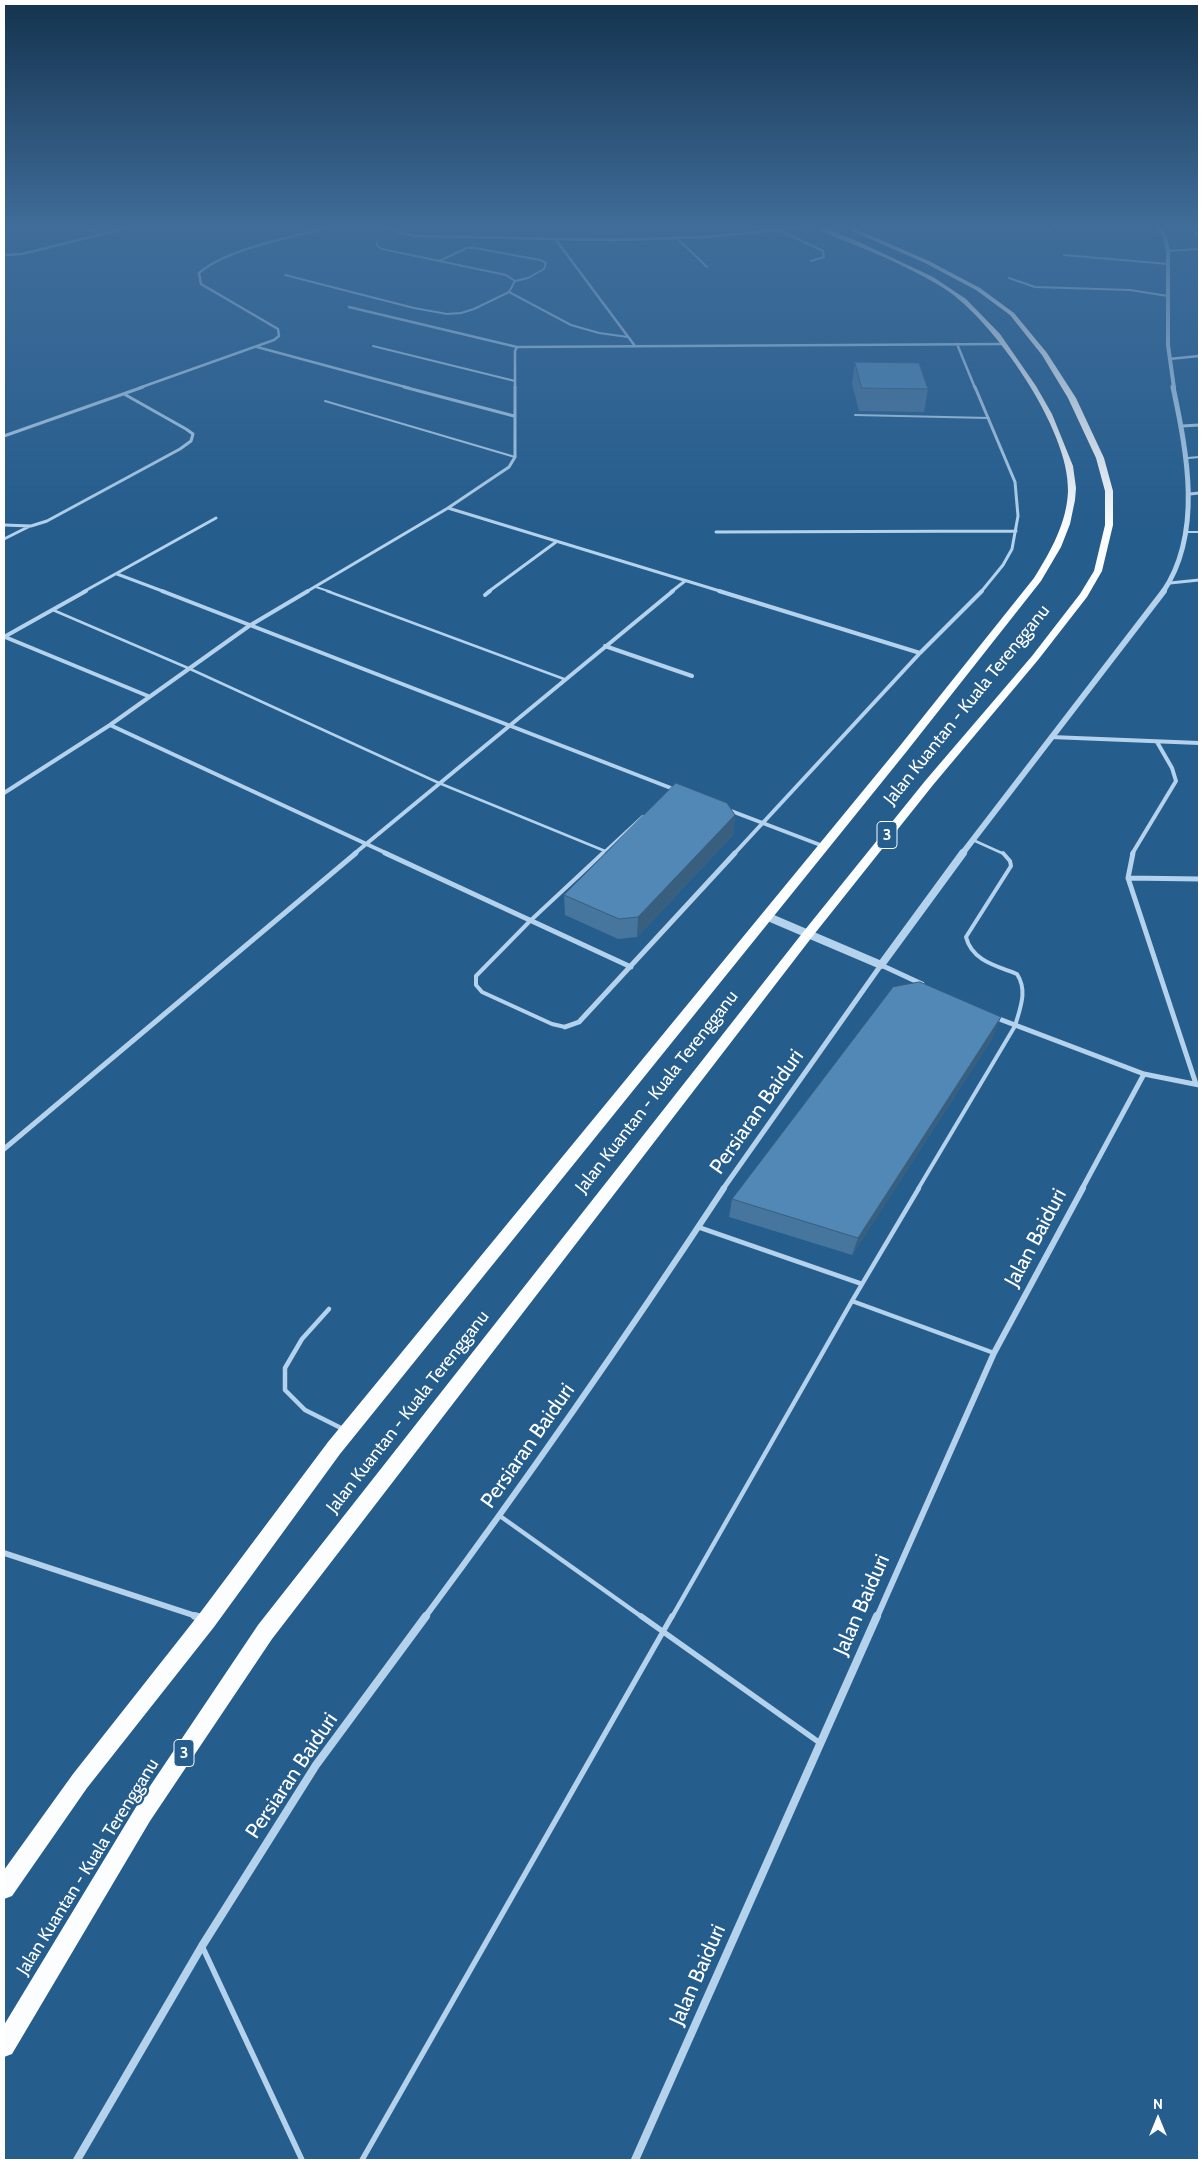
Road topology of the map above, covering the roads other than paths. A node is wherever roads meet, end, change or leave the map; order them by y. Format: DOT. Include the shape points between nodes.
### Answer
graph roads {
  1 [pos="276,328"];
  2 [pos="437,328"];
  3 [pos="578,328"];
  4 [pos="621,328"];
  5 [pos="991,328"];
  6 [pos="1024,328"];
  7 [pos="1169,328"];
  8 [pos="628,337"];
  9 [pos="957,344"];
  10 [pos="1004,344"];
  11 [pos="373,346"];
  12 [pos="635,346"];
  13 [pos="257,347"];
  14 [pos="517,348"];
  15 [pos="1197,356"];
  16 [pos="1169,359"];
  17 [pos="1199,362"];
  18 [pos="515,381"];
  19 [pos="124,394"];
  20 [pos="324,401"];
  21 [pos="514,416"];
  22 [pos="855,416"];
  23 [pos="988,418"];
  24 [pos="1199,425"];
  25 [pos="1182,426"];
  26 [pos="4,436"];
  27 [pos="1199,457"];
  28 [pos="515,458"];
  29 [pos="1188,458"];
  30 [pos="1199,493"];
  31 [pos="1190,494"];
  32 [pos="448,508"];
  33 [pos="216,518"];
  34 [pos="4,525"];
  35 [pos="31,526"];
  36 [pos="1016,530"];
  37 [pos="716,532"];
  38 [pos="1188,532"];
  39 [pos="1199,532"];
  40 [pos="4,539"];
  41 [pos="556,542"];
  42 [pos="117,574"];
  43 [pos="1199,580"];
  44 [pos="685,581"];
  45 [pos="1170,583"];
  46 [pos="316,587"];
  47 [pos="485,595"];
  48 [pos="53,610"];
  49 [pos="249,626"];
  50 [pos="4,637"];
  51 [pos="605,646"];
  52 [pos="920,653"];
  53 [pos="188,668"];
  54 [pos="692,676"];
  55 [pos="564,679"];
  56 [pos="148,696"];
  57 [pos="110,725"];
  58 [pos="507,725"];
  59 [pos="1051,737"];
  60 [pos="1157,742"];
  61 [pos="1199,742"];
  62 [pos="439,782"];
  63 [pos="673,789"];
  64 [pos="682,792"];
  65 [pos="4,793"];
  66 [pos="666,795"];
  67 [pos="717,806"];
  68 [pos="646,814"];
  69 [pos="762,823"];
  70 [pos="972,840"];
  71 [pos="366,844"];
  72 [pos="823,846"];
  73 [pos="605,851"];
  74 [pos="1128,878"];
  75 [pos="1199,879"];
  76 [pos="766,916"];
  77 [pos="530,921"];
  78 [pos="808,934"];
  79 [pos="880,965"];
  80 [pos="631,967"];
  81 [pos="925,986"];
  82 [pos="988,1014"];
  83 [pos="1014,1026"];
  84 [pos="565,1027"];
  85 [pos="1144,1074"];
  86 [pos="1198,1084"];
  87 [pos="4,1148"];
  88 [pos="698,1227"];
  89 [pos="862,1284"];
  90 [pos="852,1301"];
  91 [pos="329,1309"];
  92 [pos="994,1353"];
  93 [pos="347,1431"];
  94 [pos="500,1516"];
  95 [pos="4,1553"];
  96 [pos="207,1620"];
  97 [pos="664,1633"];
  98 [pos="820,1744"];
  99 [pos="4,1888"];
  100 [pos="202,1946"];
  101 [pos="4,2046"];
  102 [pos="77,2160"];
  103 [pos="302,2160"];
  104 [pos="362,2160"];
  105 [pos="635,2160"];
  1 -- 13 [label="street" via="279,336"];
  2 -- 14 [label="street"];
  3 -- 8 [label="lane" via="602,335"];
  4 -- 8 [label="street"];
  5 -- 10 [label="highway, Jalan Kuantan - Kuala Terengganu / 3"];
  6 -- 78 [label="highway, Jalan Kuantan - Kuala Terengganu / 3" via="1045,354 1072,398 1100,458 1109,491 1110,525 1098,571 1084,595 1035,658"];
  7 -- 16 [label="street"];
  8 -- 12 [label="street"];
  9 -- 10 [label="street"];
  9 -- 12 [label="street"];
  9 -- 23 [label="street"];
  10 -- 72 [label="highway, Jalan Kuantan - Kuala Terengganu / 3" via="1046,410 1071,476 1071,502 1060,539 1038,579"];
  11 -- 18 [label="lane"];
  12 -- 14 [label="street"];
  13 -- 19 [label="street"];
  13 -- 21 [label="street"];
  14 -- 18 [label="street"];
  15 -- 16 [label="street"];
  15 -- 17 [label="street"];
  16 -- 25 [label="street"];
  18 -- 21 [label="street"];
  19 -- 26 [label="street"];
  19 -- 35 [label="street" via="193,434 191,441 47,521"];
  20 -- 28 [label="lane"];
  21 -- 28 [label="street"];
  22 -- 23 [label="lane"];
  23 -- 36 [label="street" via="1015,482"];
  24 -- 25 [label="street"];
  25 -- 29 [label="street"];
  27 -- 29 [label="lane"];
  28 -- 32 [label="street" via="509,467"];
  29 -- 31 [label="street"];
  30 -- 31 [label="street"];
  31 -- 38 [label="street"];
  32 -- 41 [label="street"];
  32 -- 46 [label="street"];
  33 -- 42 [label="street"];
  34 -- 35 [label="street"];
  35 -- 40 [label="street"];
  36 -- 37 [label="street"];
  36 -- 52 [label="street" via="1012,549 1003,565"];
  38 -- 39 [label="lane"];
  38 -- 45 [label="street" via="1180,565"];
  41 -- 44 [label="street"];
  41 -- 47 [label="street"];
  42 -- 48 [label="street"];
  42 -- 49 [label="street"];
  43 -- 45 [label="street"];
  44 -- 51 [label="street"];
  44 -- 52 [label="street"];
  45 -- 59 [label="street"];
  46 -- 49 [label="street"];
  46 -- 55 [label="lane"];
  48 -- 50 [label="street"];
  48 -- 53 [label="lane"];
  49 -- 53 [label="street"];
  49 -- 58 [label="street"];
  50 -- 56 [label="street"];
  51 -- 54 [label="street"];
  51 -- 55 [label="street"];
  52 -- 69 [label="street"];
  53 -- 56 [label="street"];
  53 -- 62 [label="lane"];
  55 -- 58 [label="street"];
  56 -- 57 [label="street"];
  57 -- 65 [label="street"];
  57 -- 71 [label="street"];
  58 -- 62 [label="street"];
  58 -- 63 [label="street"];
  59 -- 60 [label="street"];
  59 -- 70 [label="street"];
  60 -- 61 [label="street"];
  60 -- 74 [label="street" via="1176,781 1131,856"];
  62 -- 71 [label="street"];
  62 -- 73 [label="lane"];
  63 -- 64 [label="street"];
  63 -- 66 [label="lane"];
  67 -- 69 [label="street"];
  68 -- 73 [label="lane"];
  69 -- 72 [label="street"];
  69 -- 80 [label="street"];
  70 -- 79 [label="street"];
  70 -- 83 [label="lane" via="1006,854 1010,859 1011,866 966,937 967,945 978,957 1018,974 1022,979 1025,988"];
  71 -- 77 [label="street"];
  71 -- 87 [label="street"];
  72 -- 76 [label="highway, Jalan Kuantan - Kuala Terengganu / 3"];
  73 -- 77 [label="lane"];
  74 -- 75 [label="street"];
  74 -- 86 [label="street"];
  76 -- 78 [label="street"];
  76 -- 93 [label="highway, Jalan Kuantan - Kuala Terengganu / 3"];
  77 -- 80 [label="street"];
  77 -- 84 [label="lane" via="476,976 476,985 482,992"];
  78 -- 79 [label="street"];
  78 -- 101 [label="highway, Jalan Kuantan - Kuala Terengganu / 3" via="265,1632 143,1814"];
  79 -- 81 [label="street"];
  79 -- 88 [label="street, Persiaran Baiduri"];
  80 -- 84 [label="street" via="578,1022"];
  82 -- 83 [label="street"];
  83 -- 85 [label="street"];
  83 -- 89 [label="lane"];
  85 -- 86 [label="street"];
  85 -- 92 [label="street, Jalan Baiduri"];
  88 -- 89 [label="lane"];
  88 -- 94 [label="street, Persiaran Baiduri"];
  89 -- 90 [label="lane"];
  90 -- 92 [label="lane"];
  90 -- 97 [label="lane"];
  91 -- 93 [label="lane" via="302,1339 285,1368 285,1390 305,1410"];
  92 -- 98 [label="street, Jalan Baiduri"];
  93 -- 96 [label="highway, Jalan Kuantan - Kuala Terengganu / 3"];
  94 -- 97 [label="lane"];
  94 -- 100 [label="street, Persiaran Baiduri" via="316,1765"];
  95 -- 96 [label="street"];
  96 -- 99 [label="highway, Jalan Kuantan - Kuala Terengganu / 3" via="80,1781"];
  97 -- 98 [label="lane"];
  97 -- 104 [label="lane"];
  98 -- 105 [label="street, Jalan Baiduri"];
  100 -- 102 [label="street, Persiaran Baiduri"];
  100 -- 103 [label="lane"];
}
